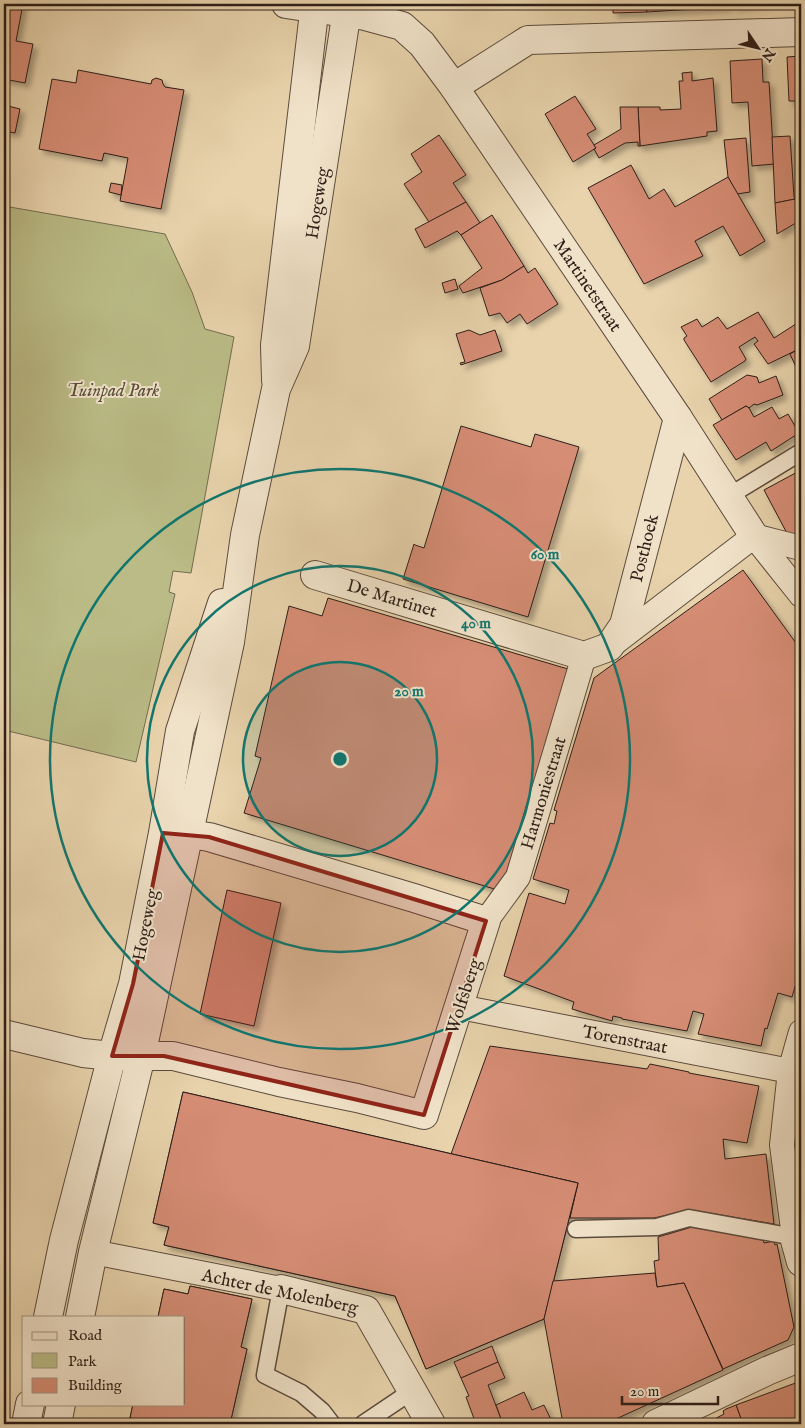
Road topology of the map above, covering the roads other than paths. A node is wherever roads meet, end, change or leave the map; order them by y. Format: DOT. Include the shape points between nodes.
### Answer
graph roads {
  1 [pos="286,4"];
  2 [pos="315,6"];
  3 [pos="347,9"];
  4 [pos="801,32"];
  5 [pos="454,87"];
  6 [pos="276,389"];
  7 [pos="678,418"];
  8 [pos="801,452"];
  9 [pos="729,496"];
  10 [pos="754,536"];
  11 [pos="801,548"];
  12 [pos="315,575"];
  13 [pos="801,594"];
  14 [pos="596,652"];
  15 [pos="176,834"];
  16 [pos="486,921"];
  17 [pos="460,1007"];
  18 [pos="801,1032"];
  19 [pos="4,1034"];
  20 [pos="112,1056"];
  21 [pos="141,1056"];
  22 [pos="790,1071"];
  23 [pos="576,1229"];
  24 [pos="797,1249"];
  25 [pos="94,1252"];
  26 [pos="281,1289"];
  27 [pos="48,1316"];
  28 [pos="80,1316"];
  29 [pos="801,1357"];
  30 [pos="412,1391"];
  31 [pos="30,1406"];
  32 [pos="62,1406"];
  33 [pos="26,1424"];
  34 [pos="57,1424"];
  35 [pos="332,1424"];
  36 [pos="363,1424"];
  37 [pos="431,1424"];
  38 [pos="656,1424"];
  1 -- 2 [label="street, Martinetstraat"];
  2 -- 3 [label="street, Martinetstraat"];
  2 -- 6 [label="street, Hogeweg" via="275,344"];
  3 -- 5 [label="street, Martinetstraat" via="402,26 422,44"];
  3 -- 6 [label="street, Hogeweg" via="295,346"];
  4 -- 5 [label="street" via="528,40"];
  5 -- 7 [label="street, Martinetstraat"];
  6 -- 15 [label="street, Hogeweg" via="245,535 180,731"];
  7 -- 9 [label="street, Martinetstraat"];
  7 -- 14 [label="street, Posthoek" via="624,625"];
  8 -- 9 [label="lane"];
  9 -- 10 [label="street, Martinetstraat"];
  10 -- 11 [label="street"];
  10 -- 13 [label="street, Martinetstraat"];
  10 -- 14 [label="street"];
  12 -- 14 [label="street, De Martinet"];
  14 -- 16 [label="street, Harmoniestraat" via="518,877"];
  15 -- 16 [label="street" via="209,837"];
  15 -- 20 [label="street, Hogeweg"];
  15 -- 21 [label="street, Hogeweg"];
  16 -- 17 [label="street, Wolfsberg"];
  17 -- 21 [label="street, Wolfsberg" via="424,1115 173,1056"];
  17 -- 22 [label="street, Torenstraat"];
  18 -- 22 [label="street"];
  19 -- 20 [label="street" via="83,1053"];
  20 -- 21 [label="street"];
  20 -- 27 [label="street, Hogeweg" via="64,1240"];
  21 -- 25 [label="street, Hogeweg"];
  22 -- 24 [label="street" via="782,1145"];
  23 -- 24 [label="lane" via="657,1226 689,1218"];
  25 -- 26 [label="street, Achter de Molenberg"];
  25 -- 28 [label="street, Hogeweg"];
  26 -- 30 [label="street, Achter de Molenberg" via="366,1310"];
  26 -- 35 [label="lane" via="265,1375 302,1393"];
  29 -- 38 [label="street"];
  30 -- 36 [label="lane"];
  30 -- 37 [label="street, Achter de Molenberg"];
  31 -- 33 [label="street"];
  32 -- 34 [label="street"];
}
